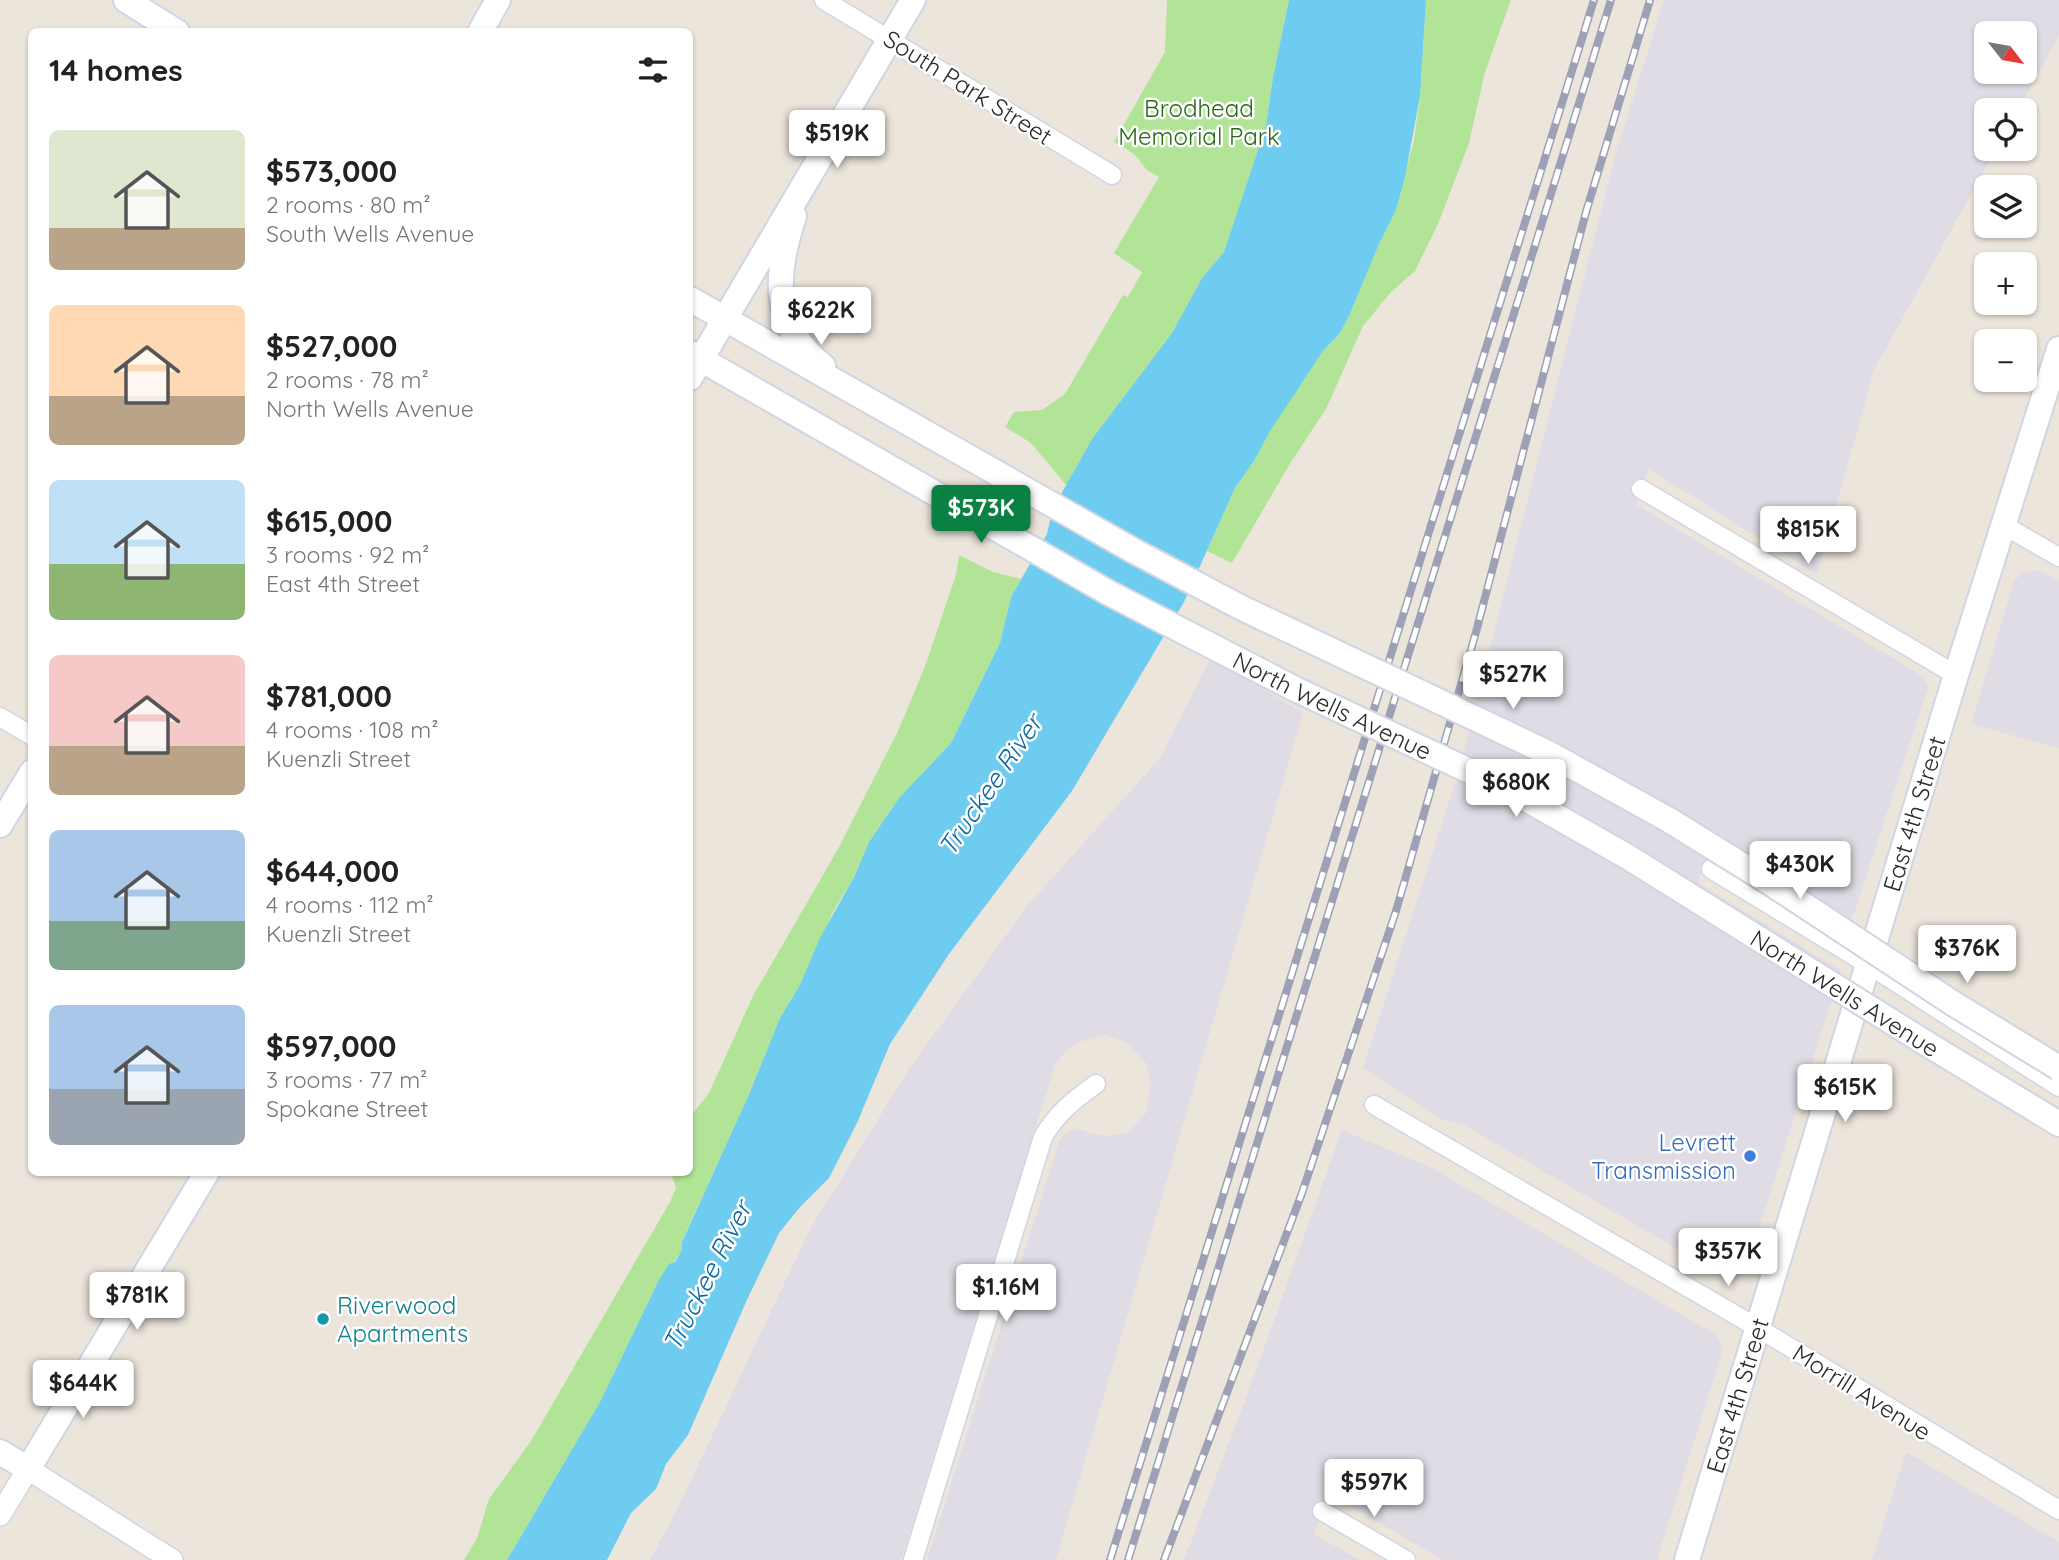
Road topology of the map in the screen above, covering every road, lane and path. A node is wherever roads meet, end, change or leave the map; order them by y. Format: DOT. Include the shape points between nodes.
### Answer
graph roads {
  1 [pos="126,0"];
  2 [pos="498,0"];
  3 [pos="824,0"];
  4 [pos="913,0"];
  5 [pos="171,28"];
  6 [pos="482,28"];
  7 [pos="890,39"];
  8 [pos="808,175"];
  9 [pos="1112,175"];
  10 [pos="693,301"];
  11 [pos="724,318"];
  12 [pos="2059,349"];
  13 [pos="693,363"];
  14 [pos="859,395"];
  15 [pos="1641,489"];
  16 [pos="2003,525"];
  17 [pos="2059,557"];
  18 [pos="1956,675"];
  19 [pos="0,717"];
  20 [pos="28,734"];
  21 [pos="28,779"];
  22 [pos="0,825"];
  23 [pos="1711,869"];
  24 [pos="1869,965"];
  25 [pos="2059,1068"];
  26 [pos="1096,1084"];
  27 [pos="2059,1087"];
  28 [pos="1374,1105"];
  29 [pos="2059,1124"];
  30 [pos="205,1176"];
  31 [pos="1758,1328"];
  32 [pos="0,1452"];
  33 [pos="27,1469"];
  34 [pos="2059,1510"];
  35 [pos="1322,1511"];
  36 [pos="0,1515"];
  37 [pos="172,1560"];
  38 [pos="913,1560"];
  39 [pos="1406,1560"];
  40 [pos="1688,1560"];
  1 -- 5 [label="main road"];
  2 -- 6 [label="main road"];
  3 -- 7 [label="street, South Park Street"];
  4 -- 7 [label="main road"];
  7 -- 8 [label="main road"];
  7 -- 9 [label="street, South Park Street"];
  8 -- 11 [label="main road"];
  8 -- 14 [label="main road" via="786,241 780,294 783,309 790,328 810,355"];
  10 -- 11 [label="main road"];
  11 -- 13 [label="main road"];
  11 -- 14 [label="main road"];
  12 -- 16 [label="main road, East 4th Street"];
  13 -- 29 [label="main road, North Wells Avenue, bridge" via="875,459 1110,593 1295,689 1512,791 1628,857"];
  14 -- 25 [label="main road, North Wells Avenue, bridge" via="1240,607 1548,753 1669,820"];
  15 -- 18 [label="street"];
  16 -- 17 [label="street"];
  16 -- 18 [label="main road, East 4th Street"];
  18 -- 24 [label="main road, East 4th Street"];
  19 -- 20 [label="street"];
  21 -- 22 [label="main road"];
  23 -- 24 [label="street"];
  24 -- 27 [label="street"];
  24 -- 31 [label="main road, East 4th Street"];
  26 -- 38 [label="street" via="1054,1118 1043,1137"];
  28 -- 31 [label="street, Morrill Avenue"];
  30 -- 33 [label="main road"];
  31 -- 34 [label="street, Morrill Avenue"];
  31 -- 40 [label="main road, East 4th Street"];
  32 -- 33 [label="main road"];
  33 -- 36 [label="street"];
  33 -- 37 [label="street"];
  35 -- 39 [label="street"];
}
